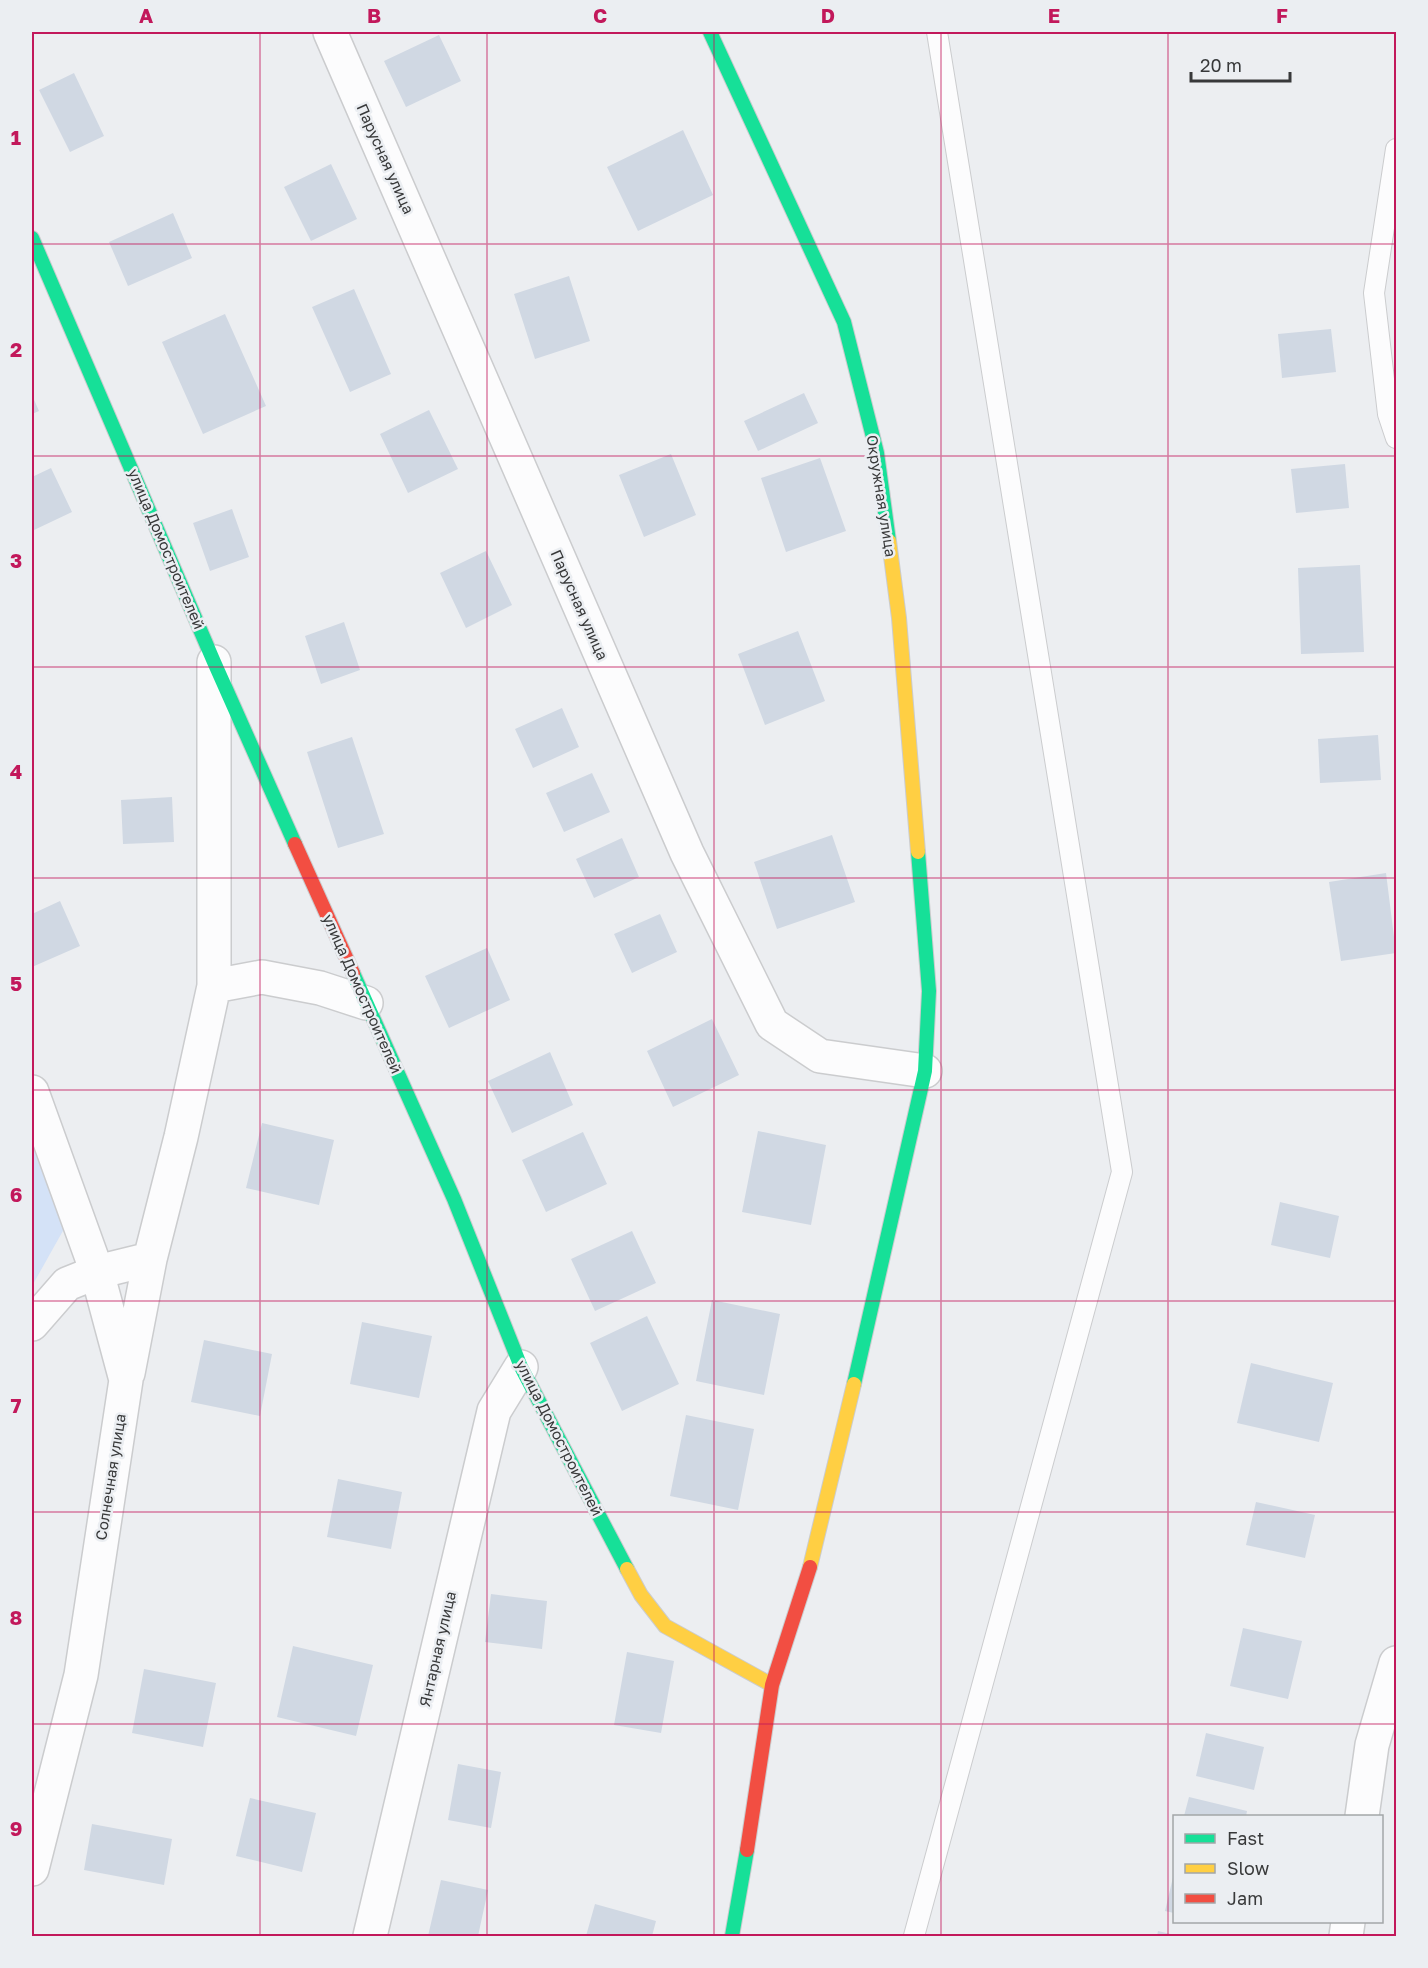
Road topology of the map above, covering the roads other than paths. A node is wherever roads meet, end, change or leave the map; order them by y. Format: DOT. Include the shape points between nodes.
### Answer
graph roads {
  1 [pos="330,32"];
  2 [pos="710,32"];
  3 [pos="937,32"];
  4 [pos="1396,149"];
  5 [pos="32,238"];
  6 [pos="1396,438"];
  7 [pos="214,662"];
  8 [pos="214,986"];
  9 [pos="366,1003"];
  10 [pos="925,1071"];
  11 [pos="32,1092"];
  12 [pos="150,1259"];
  13 [pos="97,1272"];
  14 [pos="32,1324"];
  15 [pos="522,1367"];
  16 [pos="126,1380"];
  17 [pos="1396,1663"];
  18 [pos="772,1685"];
  19 [pos="1362,1815"];
  20 [pos="32,1869"];
  21 [pos="370,1936"];
  22 [pos="732,1936"];
  23 [pos="914,1936"];
  1 -- 10 [label="street, Парусная улица" via="687,853 772,1024 820,1056"];
  2 -- 10 [label="street, Окружная улица" via="844,322 877,453 899,618 929,991"];
  3 -- 23 [label="lane" via="1122,1172"];
  4 -- 6 [label="lane" via="1374,293 1388,414"];
  5 -- 7 [label="street, улица Домостроителей"];
  7 -- 8 [label="street"];
  7 -- 9 [label="street, улица Домостроителей"];
  8 -- 9 [label="street" via="262,977 320,988"];
  8 -- 12 [label="street"];
  9 -- 15 [label="street, улица Домостроителей" via="454,1199"];
  10 -- 18 [label="street, Окружная улица" via="809,1570"];
  11 -- 13 [label="street, Солнечная улица"];
  12 -- 13 [label="street"];
  12 -- 16 [label="street"];
  13 -- 14 [label="street" via="67,1284"];
  13 -- 16 [label="street, Солнечная улица"];
  15 -- 18 [label="street, улица Домостроителей" via="641,1595 665,1626"];
  15 -- 21 [label="street, Янтарная улица" via="494,1411"];
  16 -- 20 [label="street, Солнечная улица" via="81,1675"];
  17 -- 19 [label="street" via="1372,1745"];
  18 -- 22 [label="street, Окружная улица"];
}
